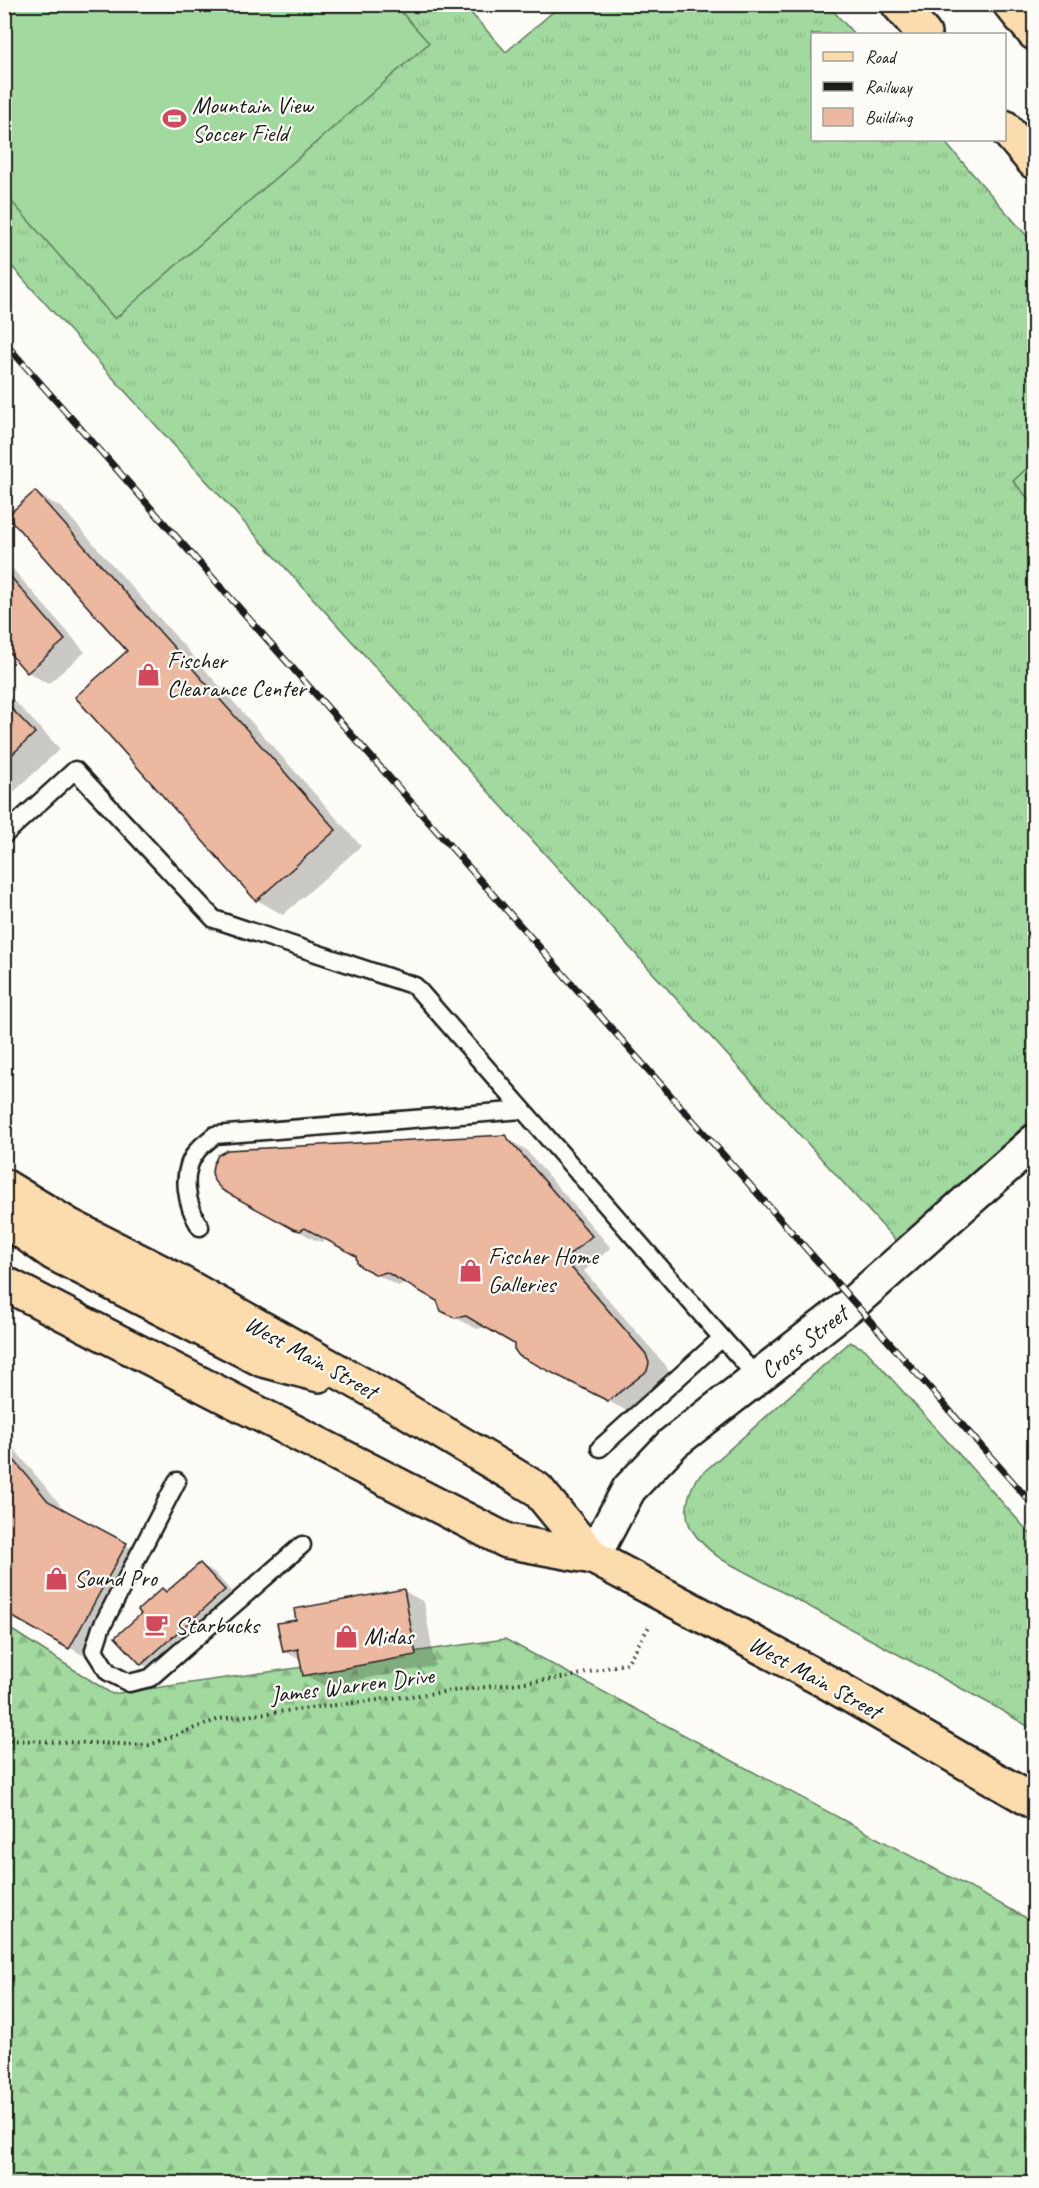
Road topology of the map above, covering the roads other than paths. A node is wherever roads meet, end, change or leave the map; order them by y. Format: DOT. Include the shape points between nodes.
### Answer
graph roads {
  1 [pos="898,4"];
  2 [pos="1010,4"];
  3 [pos="923,33"];
  4 [pos="1035,33"];
  5 [pos="1006,128"];
  6 [pos="1035,162"];
  7 [pos="4,835"];
  8 [pos="523,1110"];
  9 [pos="1035,1142"];
  10 [pos="4,1186"];
  11 [pos="4,1219"];
  12 [pos="200,1227"];
  13 [pos="4,1283"];
  14 [pos="722,1338"];
  15 [pos="758,1378"];
  16 [pos="370,1389"];
  17 [pos="600,1448"];
  18 [pos="177,1480"];
  19 [pos="302,1545"];
  20 [pos="593,1557"];
  21 [pos="1035,1802"];
  1 -- 3 [label="main road"];
  2 -- 4 [label="main road"];
  5 -- 6 [label="main road"];
  7 -- 8 [label="lane" via="75,770 214,919 415,986"];
  8 -- 12 [label="lane" via="215,1135 196,1151 188,1168 190,1209"];
  8 -- 14 [label="lane"];
  9 -- 15 [label="street, Cross Street" via="854,1302"];
  10 -- 16 [label="main road, West Main Street"];
  11 -- 16 [label="main road" via="53,1253 262,1360"];
  13 -- 20 [label="main road, West Main Street" via="507,1541"];
  14 -- 15 [label="lane"];
  14 -- 17 [label="lane"];
  15 -- 20 [label="street, Cross Street" via="673,1443 629,1490"];
  16 -- 20 [label="main road, West Main Street" via="537,1489"];
  18 -- 19 [label="lane" via="101,1628 94,1650 108,1672 129,1683 150,1678"];
  20 -- 21 [label="main road, West Main Street" via="826,1682"];
}
